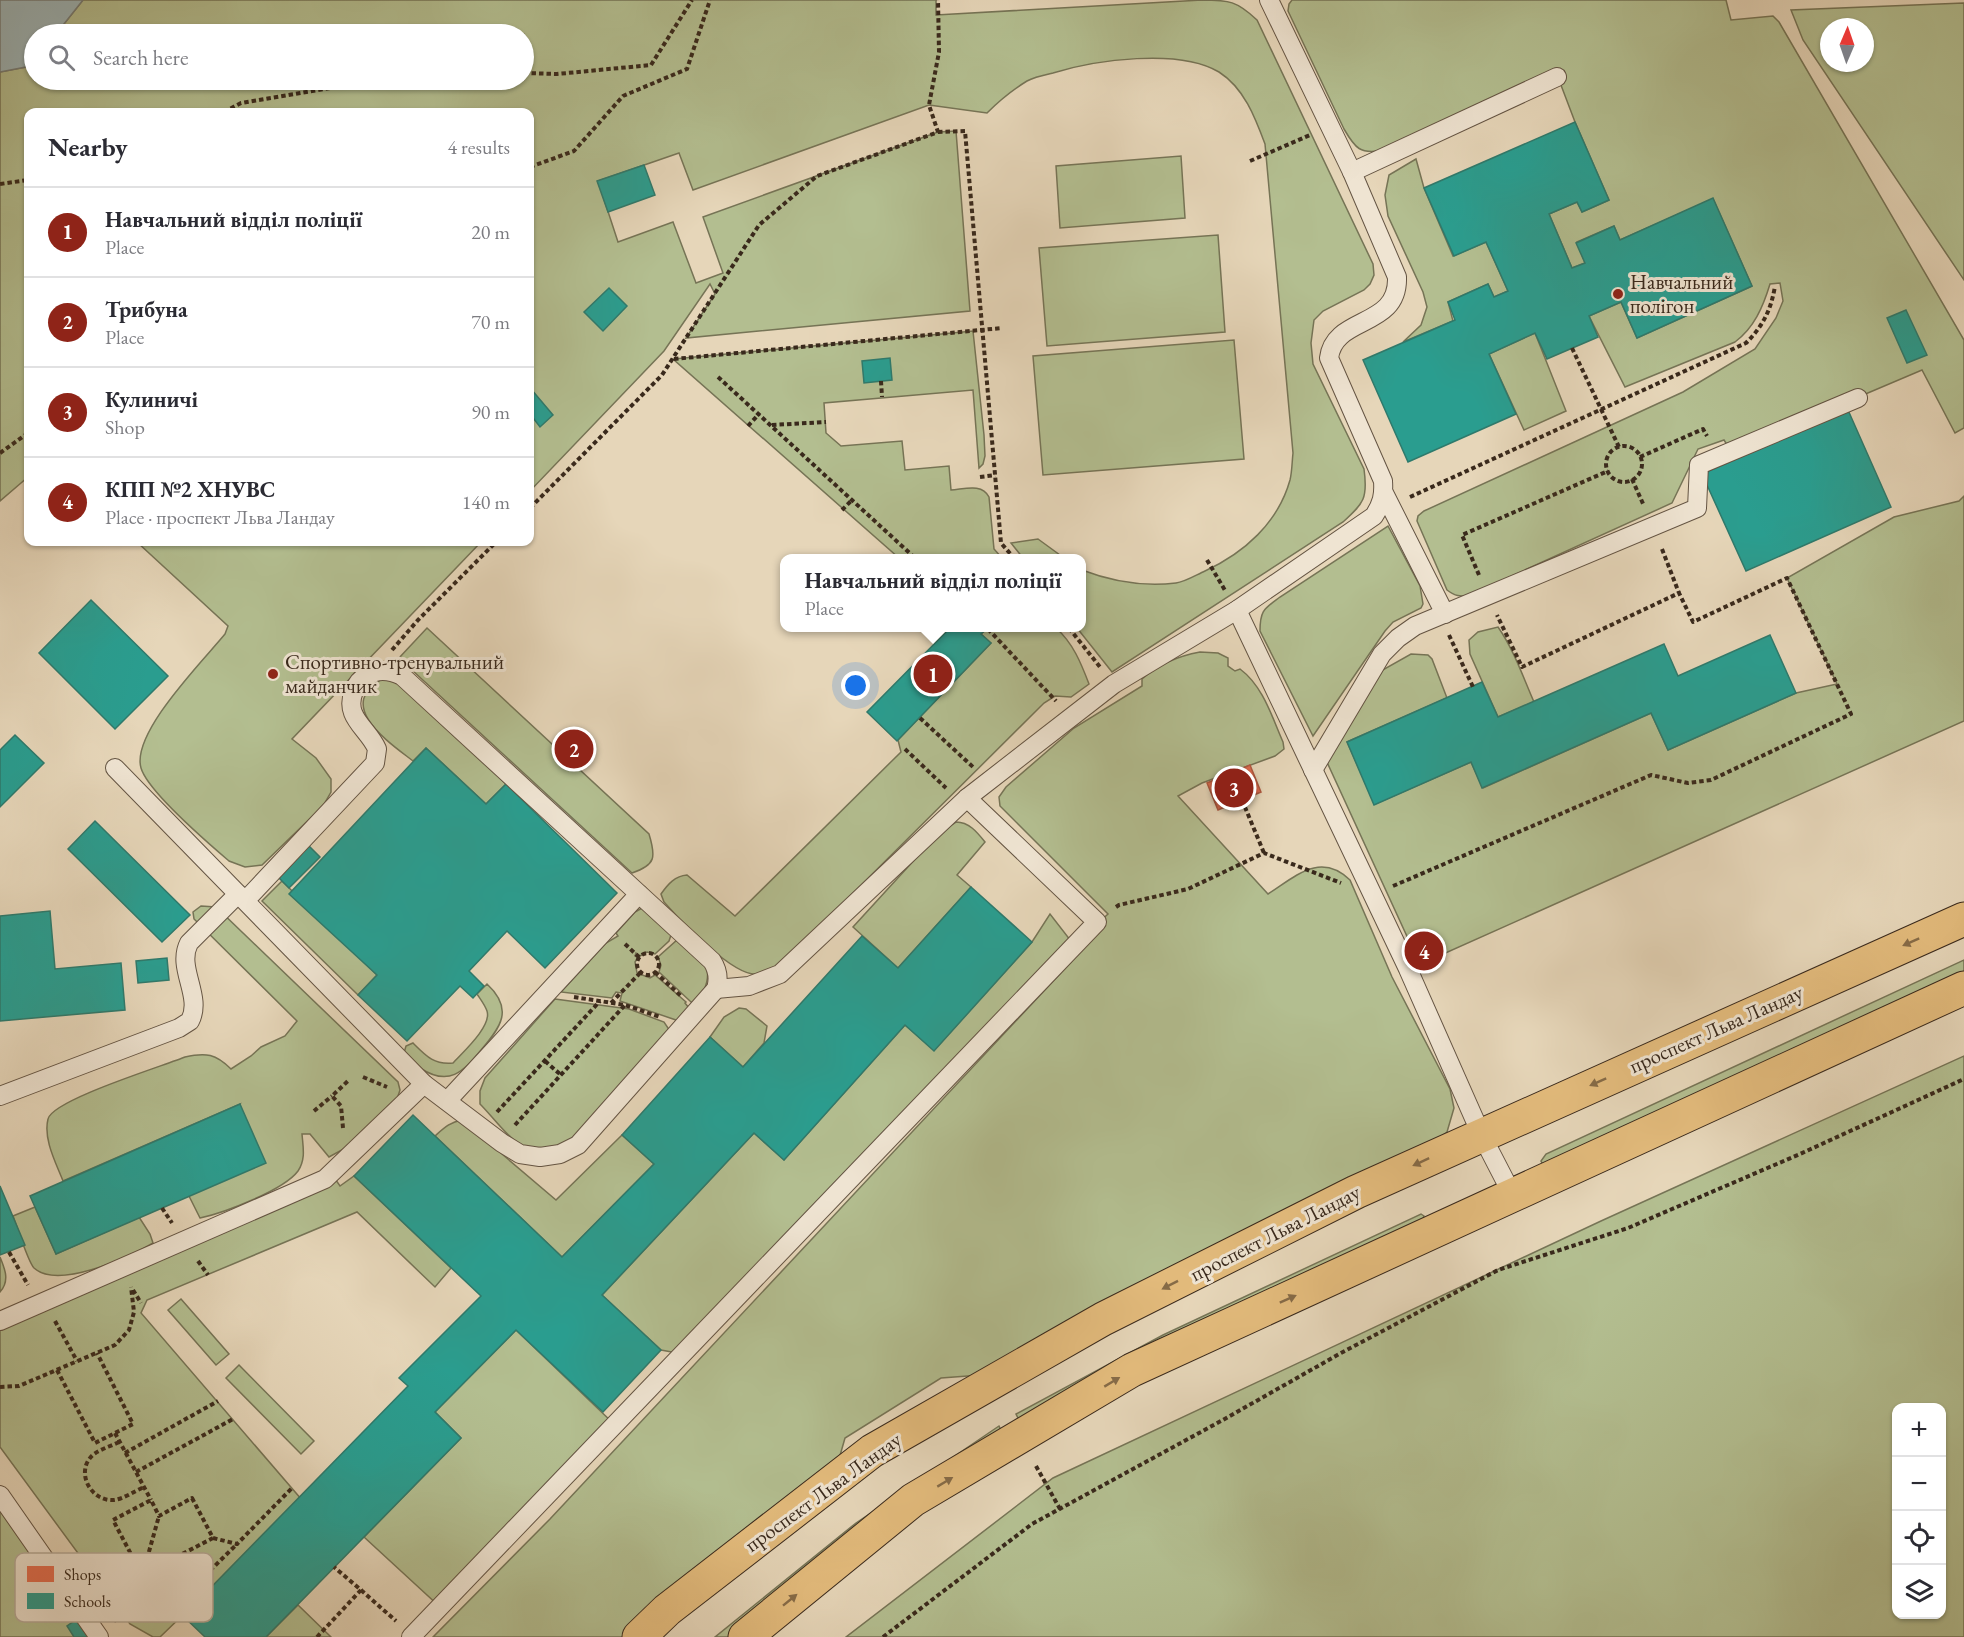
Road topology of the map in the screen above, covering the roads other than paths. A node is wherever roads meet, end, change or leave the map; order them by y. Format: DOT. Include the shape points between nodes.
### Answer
graph roads {
  1 [pos="1269,0"];
  2 [pos="1557,77"];
  3 [pos="1352,172"];
  4 [pos="1858,398"];
  5 [pos="1387,500"];
  6 [pos="1237,610"];
  7 [pos="1443,614"];
  8 [pos="115,768"];
  9 [pos="1313,770"];
  10 [pos="965,801"];
  11 [pos="639,894"];
  12 [pos="241,897"];
  13 [pos="1964,919"];
  14 [pos="1964,988"];
  15 [pos="716,989"];
  16 [pos="424,1084"];
  17 [pos="0,1096"];
  18 [pos="447,1101"];
  19 [pos="1481,1134"];
  20 [pos="1512,1194"];
  21 [pos="0,1321"];
  22 [pos="0,1495"];
  23 [pos="40,1553"];
  24 [pos="412,1636"];
  25 [pos="639,1637"];
  26 [pos="745,1637"];
  1 -- 3 [label="lane"];
  2 -- 3 [label="lane"];
  3 -- 5 [label="lane" via="1397,278 1398,290 1384,310 1335,340 1329,358 1383,481"];
  4 -- 7 [label="lane" via="1699,465 1697,508"];
  5 -- 6 [label="lane" via="1374,516"];
  5 -- 7 [label="lane"];
  6 -- 9 [label="lane"];
  6 -- 10 [label="lane" via="1114,684"];
  7 -- 9 [label="lane" via="1415,626 1382,654"];
  8 -- 12 [label="lane"];
  9 -- 19 [label="lane"];
  10 -- 15 [label="lane" via="780,974 749,986"];
  10 -- 24 [label="lane" via="1097,922"];
  11 -- 12 [label="lane" via="402,676 387,670 372,673 352,693 353,715 377,749 375,763"];
  11 -- 15 [label="lane" via="712,961 718,974"];
  11 -- 18 [label="lane"];
  12 -- 16 [label="lane"];
  12 -- 17 [label="lane" via="185,951 195,1008 190,1021"];
  13 -- 19 [label="main road, проспект Льва Ландау, one-way"];
  14 -- 20 [label="main road"];
  15 -- 18 [label="lane" via="578,1145 560,1154 520,1154"];
  16 -- 18 [label="lane"];
  16 -- 21 [label="lane" via="325,1179"];
  19 -- 20 [label="lane"];
  19 -- 25 [label="main road, проспект Льва Ландау, one-way" via="1103,1319 872,1451 667,1610"];
  26 -- 20 [label="main road, one-way" via="914,1500 1132,1370"];
  22 -- 23 [label="lane"];
}
